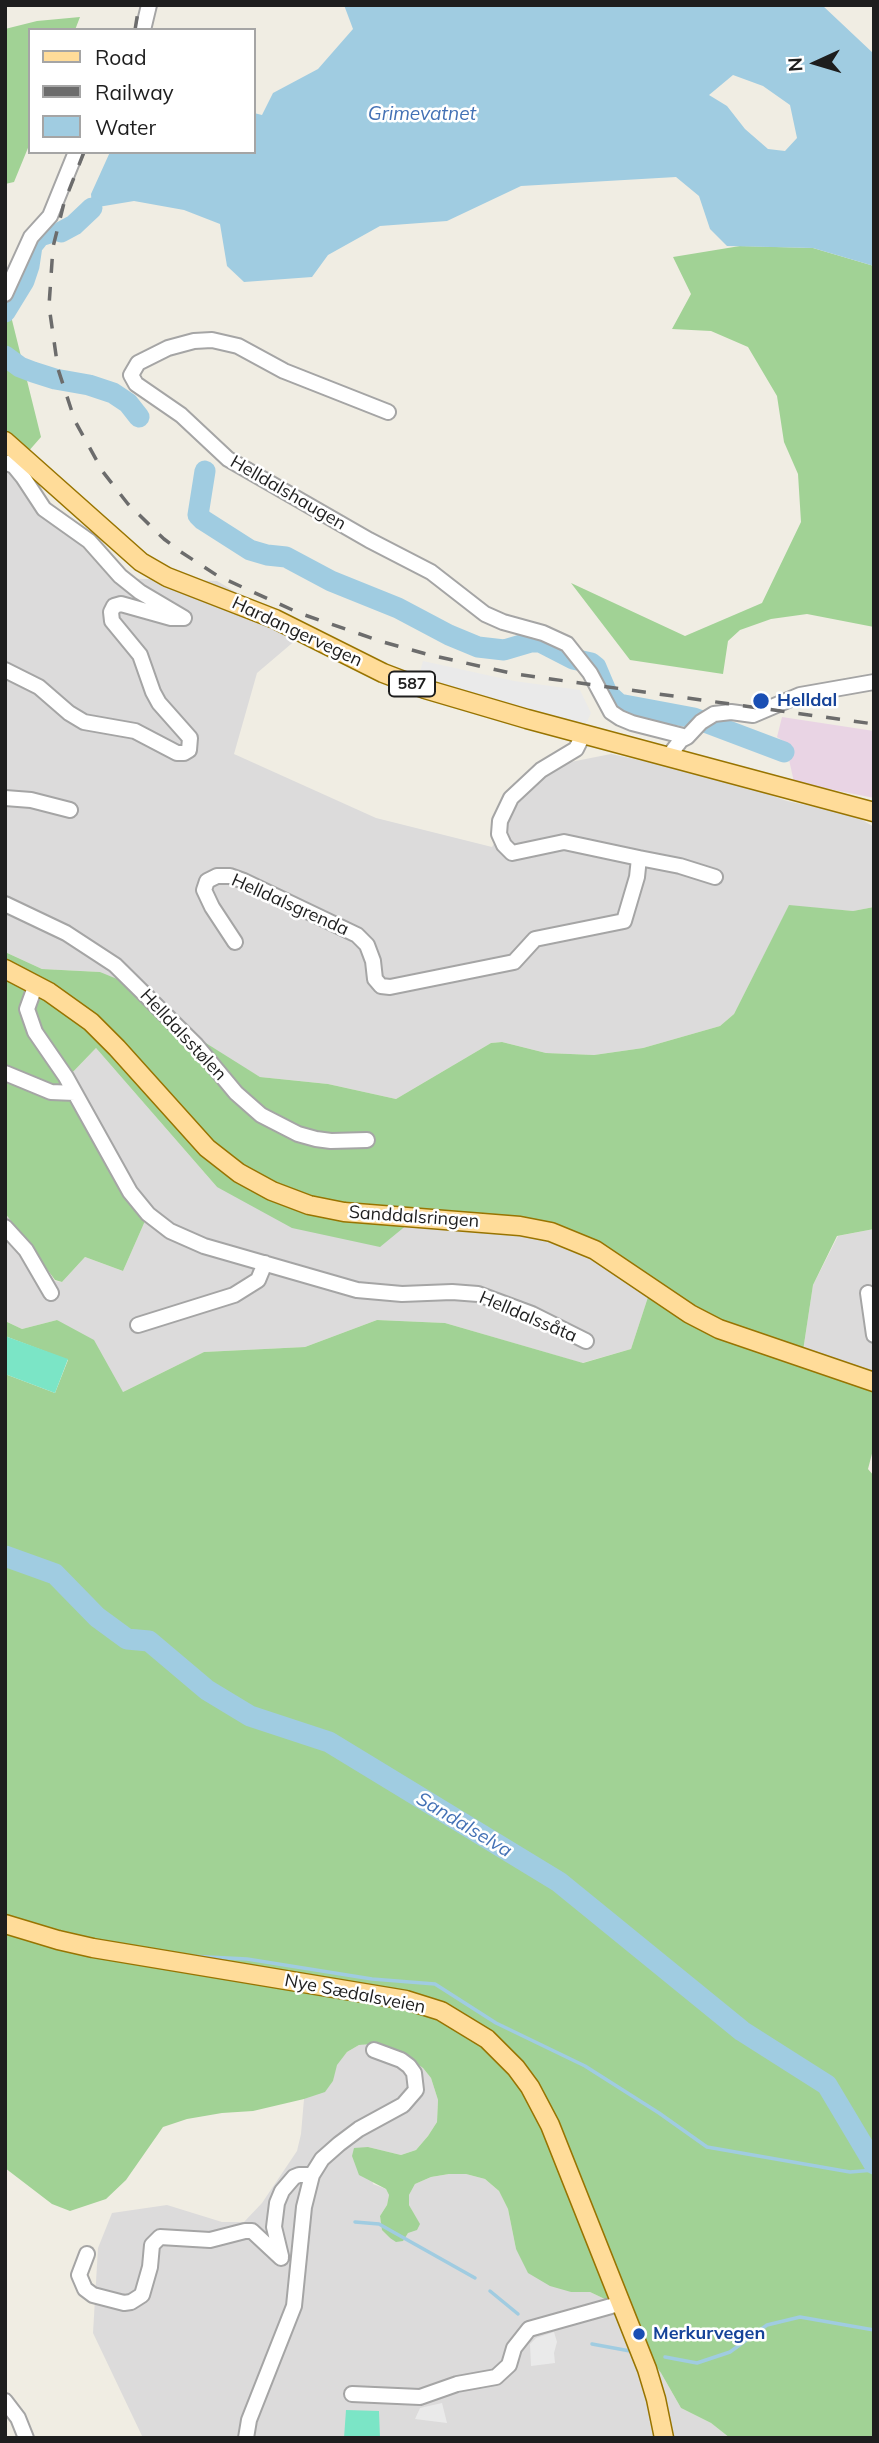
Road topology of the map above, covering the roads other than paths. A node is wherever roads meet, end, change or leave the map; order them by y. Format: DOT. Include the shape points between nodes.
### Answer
graph roads {
  1 [pos="149,5"];
  2 [pos="143,28"];
  3 [pos="75,154"];
  4 [pos="5,294"];
  5 [pos="388,412"];
  6 [pos="5,442"];
  7 [pos="5,462"];
  8 [pos="128,552"];
  9 [pos="112,568"];
  10 [pos="5,670"];
  11 [pos="874,682"];
  12 [pos="691,733"];
  13 [pos="583,734"];
  14 [pos="668,757"];
  15 [pos="687,763"];
  16 [pos="5,798"];
  17 [pos="70,810"];
  18 [pos="874,812"];
  19 [pos="639,858"];
  20 [pos="716,877"];
  21 [pos="5,904"];
  22 [pos="235,942"];
  23 [pos="5,969"];
  24 [pos="36,984"];
  25 [pos="5,1073"];
  26 [pos="75,1093"];
  27 [pos="368,1140"];
  28 [pos="5,1227"];
  29 [pos="265,1264"];
  30 [pos="51,1293"];
  31 [pos="868,1293"];
  32 [pos="138,1325"];
  33 [pos="874,1335"];
  34 [pos="586,1341"];
  35 [pos="874,1382"];
  36 [pos="5,1924"];
  37 [pos="373,2050"];
  38 [pos="312,2175"];
  39 [pos="87,2254"];
  40 [pos="281,2258"];
  41 [pos="296,2273"];
  42 [pos="622,2303"];
  43 [pos="352,2394"];
  44 [pos="5,2401"];
  45 [pos="26,2438"];
  46 [pos="246,2438"];
  47 [pos="664,2438"];
  1 -- 2 [label="street"];
  3 -- 4 [label="street" via="50,216 31,237"];
  5 -- 12 [label="street, Helldalshaugen" via="284,371 237,346 212,340 168,348 138,363 131,375 136,384 181,415 228,459 431,572 485,614 567,644 603,701 620,718"];
  6 -- 8 [label="main road, Hardangervegen / 587"];
  7 -- 9 [label="street" via="14,466 44,509 76,530"];
  8 -- 9 [label="street"];
  8 -- 13 [label="main road, Hardangervegen / 587" via="167,577 275,618 383,673"];
  9 -- 10 [label="street" via="140,592 184,618 121,604 111,612 112,621 140,655 159,703 190,738 189,750 177,753 135,731 84,722 39,687"];
  11 -- 12 [label="street" via="800,695 753,715 731,712 707,718"];
  12 -- 14 [label="street"];
  12 -- 15 [label="street"];
  13 -- 14 [label="main road, Hardangervegen / 587"];
  13 -- 19 [label="street" via="576,749 541,770 511,798 499,834 512,853 564,842"];
  14 -- 15 [label="main road, Hardangervegen / 587"];
  15 -- 18 [label="main road, Hardangervegen / 587"];
  16 -- 17 [label="street"];
  19 -- 20 [label="street"];
  19 -- 22 [label="street, Helldalsgrenda" via="624,921 535,939 514,962 381,986 367,945 357,935 244,881 217,876 207,881 204,890"];
  21 -- 27 [label="street, Helldalsstølen" via="66,933 115,965 261,1115 316,1139"];
  23 -- 24 [label="main road, Sanddalsringen"];
  24 -- 26 [label="street, Helldalssåta" via="27,1009 30,1021"];
  24 -- 35 [label="main road, Sanddalsringen" via="105,1035 207,1148 272,1191 344,1212 520,1226 565,1237 595,1250 704,1322"];
  25 -- 26 [label="street" via="51,1092"];
  26 -- 29 [label="street, Helldalssåta" via="130,1192 148,1214 189,1240"];
  28 -- 30 [label="street" via="26,1250"];
  29 -- 32 [label="street" via="258,1280 234,1295"];
  29 -- 34 [label="street, Helldalssåta" via="357,1290 478,1294"];
  31 -- 33 [label="street"];
  36 -- 42 [label="main road, Nye Sædalsveien" via="93,1948 406,2000 471,2027 502,2051 539,2104"];
  37 -- 38 [label="street" via="409,2066 416,2090 403,2105 339,2144"];
  38 -- 40 [label="street" via="294,2178 277,2203 274,2227"];
  38 -- 41 [label="street"];
  39 -- 40 [label="street" via="79,2275 85,2289 124,2303 142,2295 152,2245 160,2237 210,2240 251,2231"];
  40 -- 41 [label="street"];
  41 -- 46 [label="street" via="294,2306 248,2420"];
  42 -- 43 [label="street" via="529,2329 514,2348 509,2365 496,2377 420,2397"];
  42 -- 47 [label="main road, Nye Sædalsveien" via="650,2379"];
  44 -- 45 [label="street"];
}
